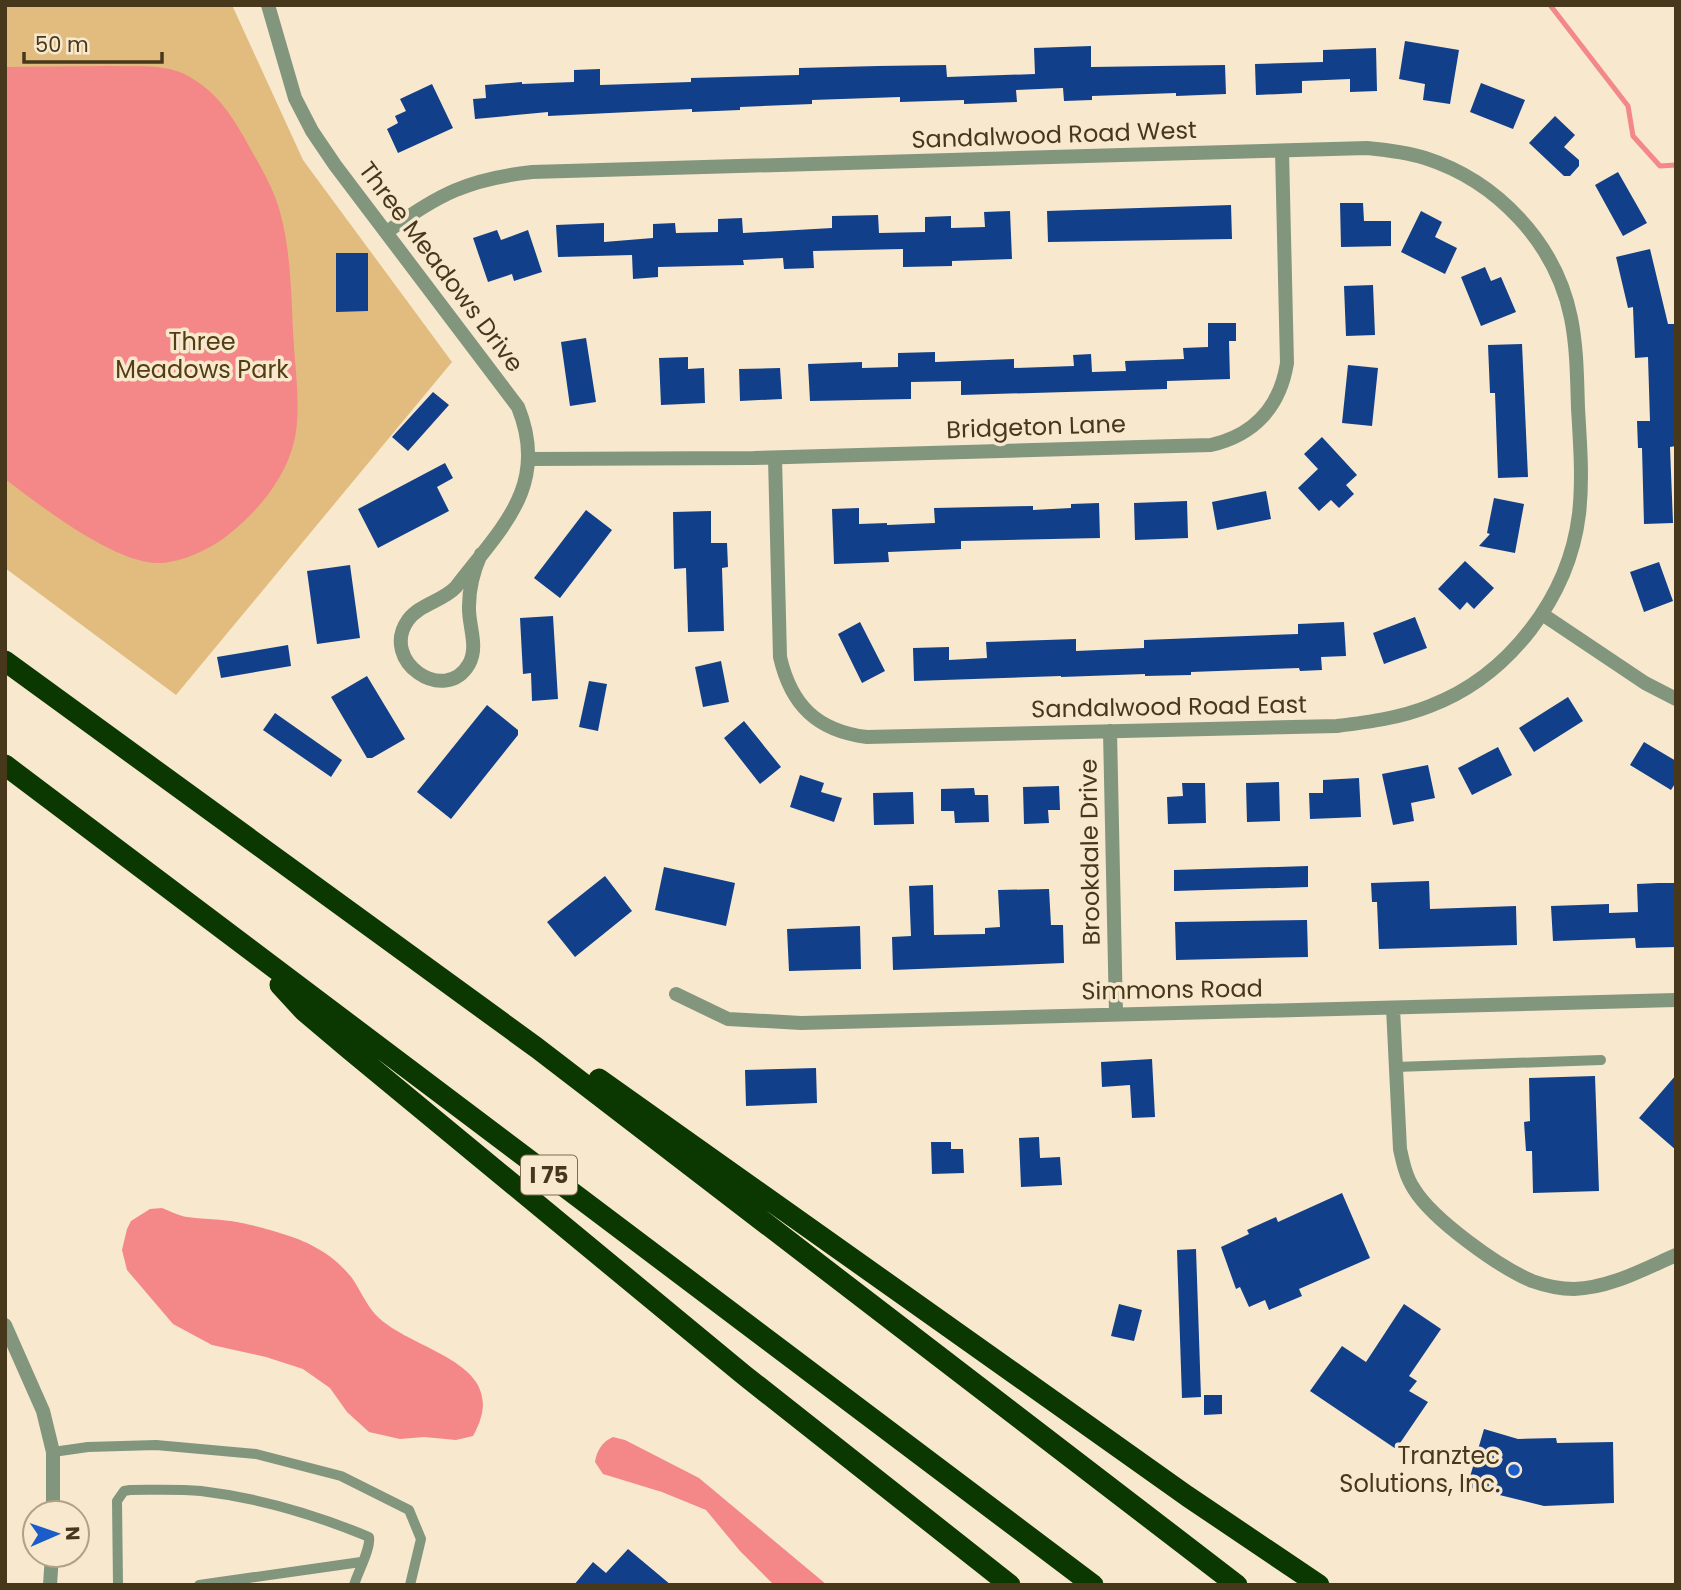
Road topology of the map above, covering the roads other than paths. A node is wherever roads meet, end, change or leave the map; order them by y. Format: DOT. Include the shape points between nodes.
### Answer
graph roads {
  1 [pos="268,5"];
  2 [pos="1282,151"];
  3 [pos="387,232"];
  4 [pos="1578,401"];
  5 [pos="775,458"];
  6 [pos="529,459"];
  7 [pos="481,554"];
  8 [pos="1542,614"];
  9 [pos="5,661"];
  10 [pos="1676,699"];
  11 [pos="1110,731"];
  12 [pos="5,765"];
  13 [pos="234,938"];
  14 [pos="676,994"];
  15 [pos="1676,1000"];
  16 [pos="1394,1008"];
  17 [pos="1116,1014"];
  18 [pos="537,1048"];
  19 [pos="1601,1060"];
  20 [pos="1396,1067"];
  21 [pos="1676,1255"];
  22 [pos="5,1325"];
  23 [pos="52,1452"];
  24 [pos="1187,1496"];
  25 [pos="53,1499"];
  26 [pos="361,1562"];
  27 [pos="117,1585"];
  28 [pos="199,1585"];
  29 [pos="354,1585"];
  30 [pos="410,1585"];
  31 [pos="1010,1585"];
  32 [pos="1093,1585"];
  33 [pos="1237,1585"];
  34 [pos="1303,1585"];
  35 [pos="1319,1585"];
  1 -- 3 [label="street, Three Meadows Drive" via="291,86 312,131"];
  2 -- 3 [label="street, Sandalwood Road West" via="532,172 452,190"];
  2 -- 4 [label="street, Sandalwood Road West" via="1396,151 1450,167 1499,197 1537,240 1563,290 1575,346"];
  2 -- 5 [label="street, Bridgeton Lane" via="1286,370 1273,406 1240,436 1211,445"];
  3 -- 6 [label="street, Three Meadows Drive" via="517,407 526,427"];
  4 -- 8 [label="street, Sandalwood Road East" via="1579,516 1565,570"];
  5 -- 6 [label="street, Bridgeton Lane"];
  5 -- 11 [label="street, Sandalwood Road East" via="780,657 795,697 814,718 839,732 867,737"];
  6 -- 7 [label="street, Three Meadows Drive" via="520,500"];
  7 -- 7 [label="street, Three Meadows Drive" via="450,594 418,611 405,625 401,635 404,659 428,678 450,680 470,662 468,607 472,576"];
  8 -- 10 [label="street"];
  8 -- 11 [label="street, Sandalwood Road East" via="1522,641 1480,678 1432,706 1406,715 1337,726"];
  9 -- 18 [label="highway"];
  11 -- 17 [label="street, Brookdale Drive"];
  12 -- 13 [label="highway, I 75"];
  13 -- 31 [label="highway" via="304,1011 369,1066"];
  13 -- 32 [label="highway, I 75"];
  14 -- 17 [label="street, Simmons Road" via="728,1020 802,1023"];
  15 -- 16 [label="street, Simmons Road"];
  16 -- 17 [label="street, Simmons Road"];
  16 -- 20 [label="street"];
  18 -- 24 [label="highway" via="591,1073"];
  18 -- 33 [label="highway"];
  19 -- 20 [label="lane"];
  20 -- 21 [label="street" via="1400,1149 1408,1178 1423,1202 1481,1249 1529,1279 1575,1289 1620,1279"];
  22 -- 23 [label="street" via="43,1411"];
  23 -- 25 [label="street"];
  23 -- 30 [label="lane" via="156,1445 256,1454 341,1476 409,1510 421,1539"];
  24 -- 34 [label="highway"];
  24 -- 35 [label="highway"];
  26 -- 27 [label="lane" via="370,1546 369,1537 302,1511 199,1491 130,1490 117,1501"];
  26 -- 28 [label="lane"];
  26 -- 29 [label="lane"];
}
